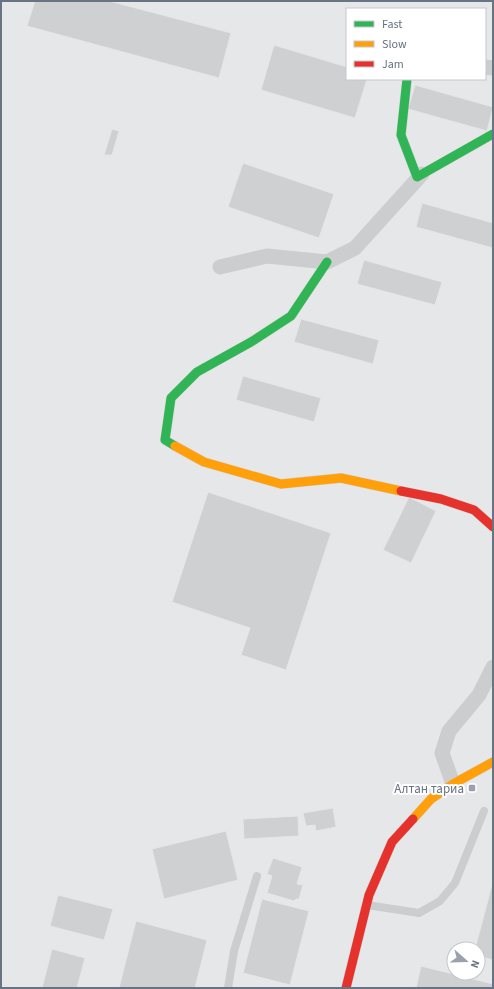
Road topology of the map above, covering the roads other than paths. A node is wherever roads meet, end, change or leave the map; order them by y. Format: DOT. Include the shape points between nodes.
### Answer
graph roads {
  1 [pos="407,80"];
  2 [pos="493,134"];
  3 [pos="422,174"];
  4 [pos="327,262"];
  5 [pos="220,267"];
  6 [pos="493,527"];
  7 [pos="493,667"];
  8 [pos="493,762"];
  9 [pos="453,784"];
  10 [pos="484,811"];
  11 [pos="257,876"];
  12 [pos="367,904"];
  13 [pos="228,988"];
  14 [pos="346,988"];
  1 -- 3 [label="street" via="401,134 417,177"];
  2 -- 3 [label="street"];
  3 -- 4 [label="street" via="354,248"];
  4 -- 5 [label="street" via="267,256"];
  4 -- 6 [label="street" via="291,316 197,372 171,398 165,440 204,462 281,484 341,478 441,499 474,510"];
  7 -- 9 [label="street" via="479,695 449,731 442,753"];
  8 -- 9 [label="street"];
  9 -- 12 [label="street" via="431,799 392,842"];
  10 -- 12 [label="lane" via="454,883 440,901 419,913"];
  11 -- 13 [label="lane" via="234,951"];
  12 -- 14 [label="street"];
}
